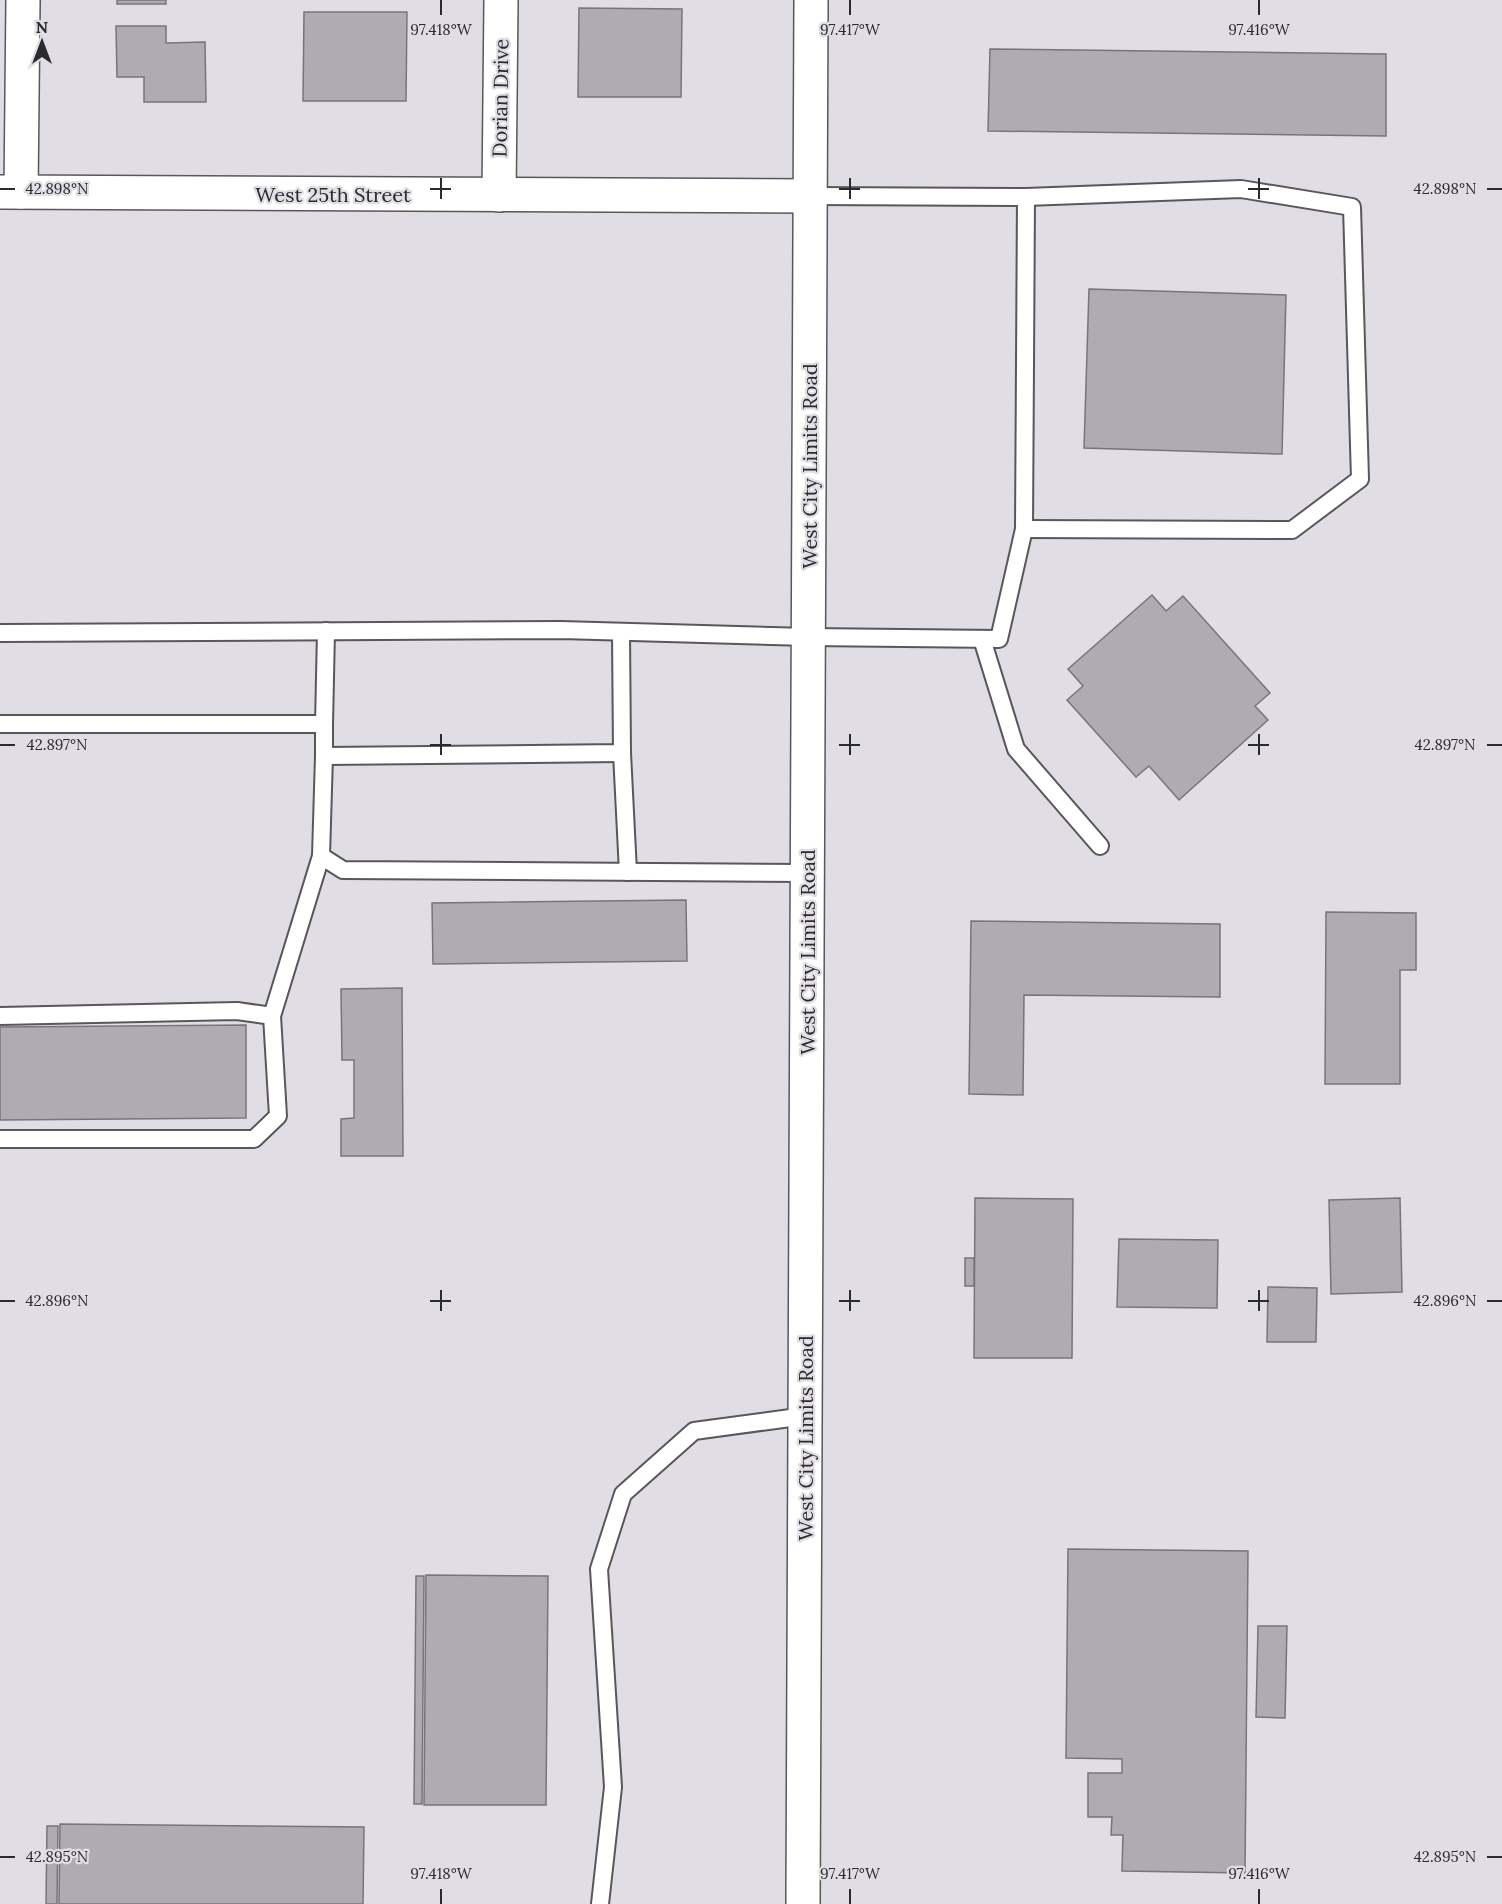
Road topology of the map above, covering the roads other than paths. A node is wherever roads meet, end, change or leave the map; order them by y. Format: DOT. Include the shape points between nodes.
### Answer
graph roads {
  1 [pos="22,0"];
  2 [pos="501,0"];
  3 [pos="811,0"];
  4 [pos="11,192"];
  5 [pos="499,195"];
  6 [pos="810,196"];
  7 [pos="1026,197"];
  8 [pos="1024,529"];
  9 [pos="326,631"];
  10 [pos="621,632"];
  11 [pos="0,633"];
  12 [pos="808,637"];
  13 [pos="982,639"];
  14 [pos="0,724"];
  15 [pos="324,724"];
  16 [pos="622,753"];
  17 [pos="324,756"];
  18 [pos="1100,846"];
  19 [pos="321,856"];
  20 [pos="628,872"];
  21 [pos="807,873"];
  22 [pos="0,1016"];
  23 [pos="272,1017"];
  24 [pos="0,1139"];
  25 [pos="805,1416"];
  26 [pos="600,1904"];
  27 [pos="802,1904"];
  1 -- 4 [label="street"];
  2 -- 5 [label="street, Dorian Drive"];
  3 -- 6 [label="street, West City Limits Road"];
  4 -- 5 [label="street, West 25th Street"];
  5 -- 6 [label="street, West 25th Street"];
  6 -- 7 [label="lane"];
  6 -- 12 [label="street, West City Limits Road"];
  7 -- 8 [label="lane"];
  7 -- 8 [label="lane" via="1241,189 1352,207 1360,479 1292,530"];
  8 -- 13 [label="lane" via="999,639"];
  9 -- 10 [label="lane"];
  9 -- 11 [label="lane"];
  9 -- 15 [label="lane"];
  10 -- 12 [label="lane"];
  10 -- 16 [label="lane"];
  12 -- 13 [label="lane"];
  12 -- 21 [label="street, West City Limits Road"];
  13 -- 18 [label="lane" via="1016,749"];
  14 -- 15 [label="lane"];
  15 -- 17 [label="lane"];
  16 -- 17 [label="lane"];
  16 -- 20 [label="lane"];
  17 -- 19 [label="lane"];
  19 -- 20 [label="lane" via="343,870"];
  19 -- 23 [label="lane"];
  20 -- 21 [label="lane"];
  21 -- 25 [label="street, West City Limits Road"];
  22 -- 23 [label="lane" via="237,1011"];
  23 -- 24 [label="lane" via="278,1116 254,1139"];
  25 -- 26 [label="lane" via="694,1431 623,1494 599,1569 613,1787"];
  25 -- 27 [label="street, West City Limits Road"];
}
